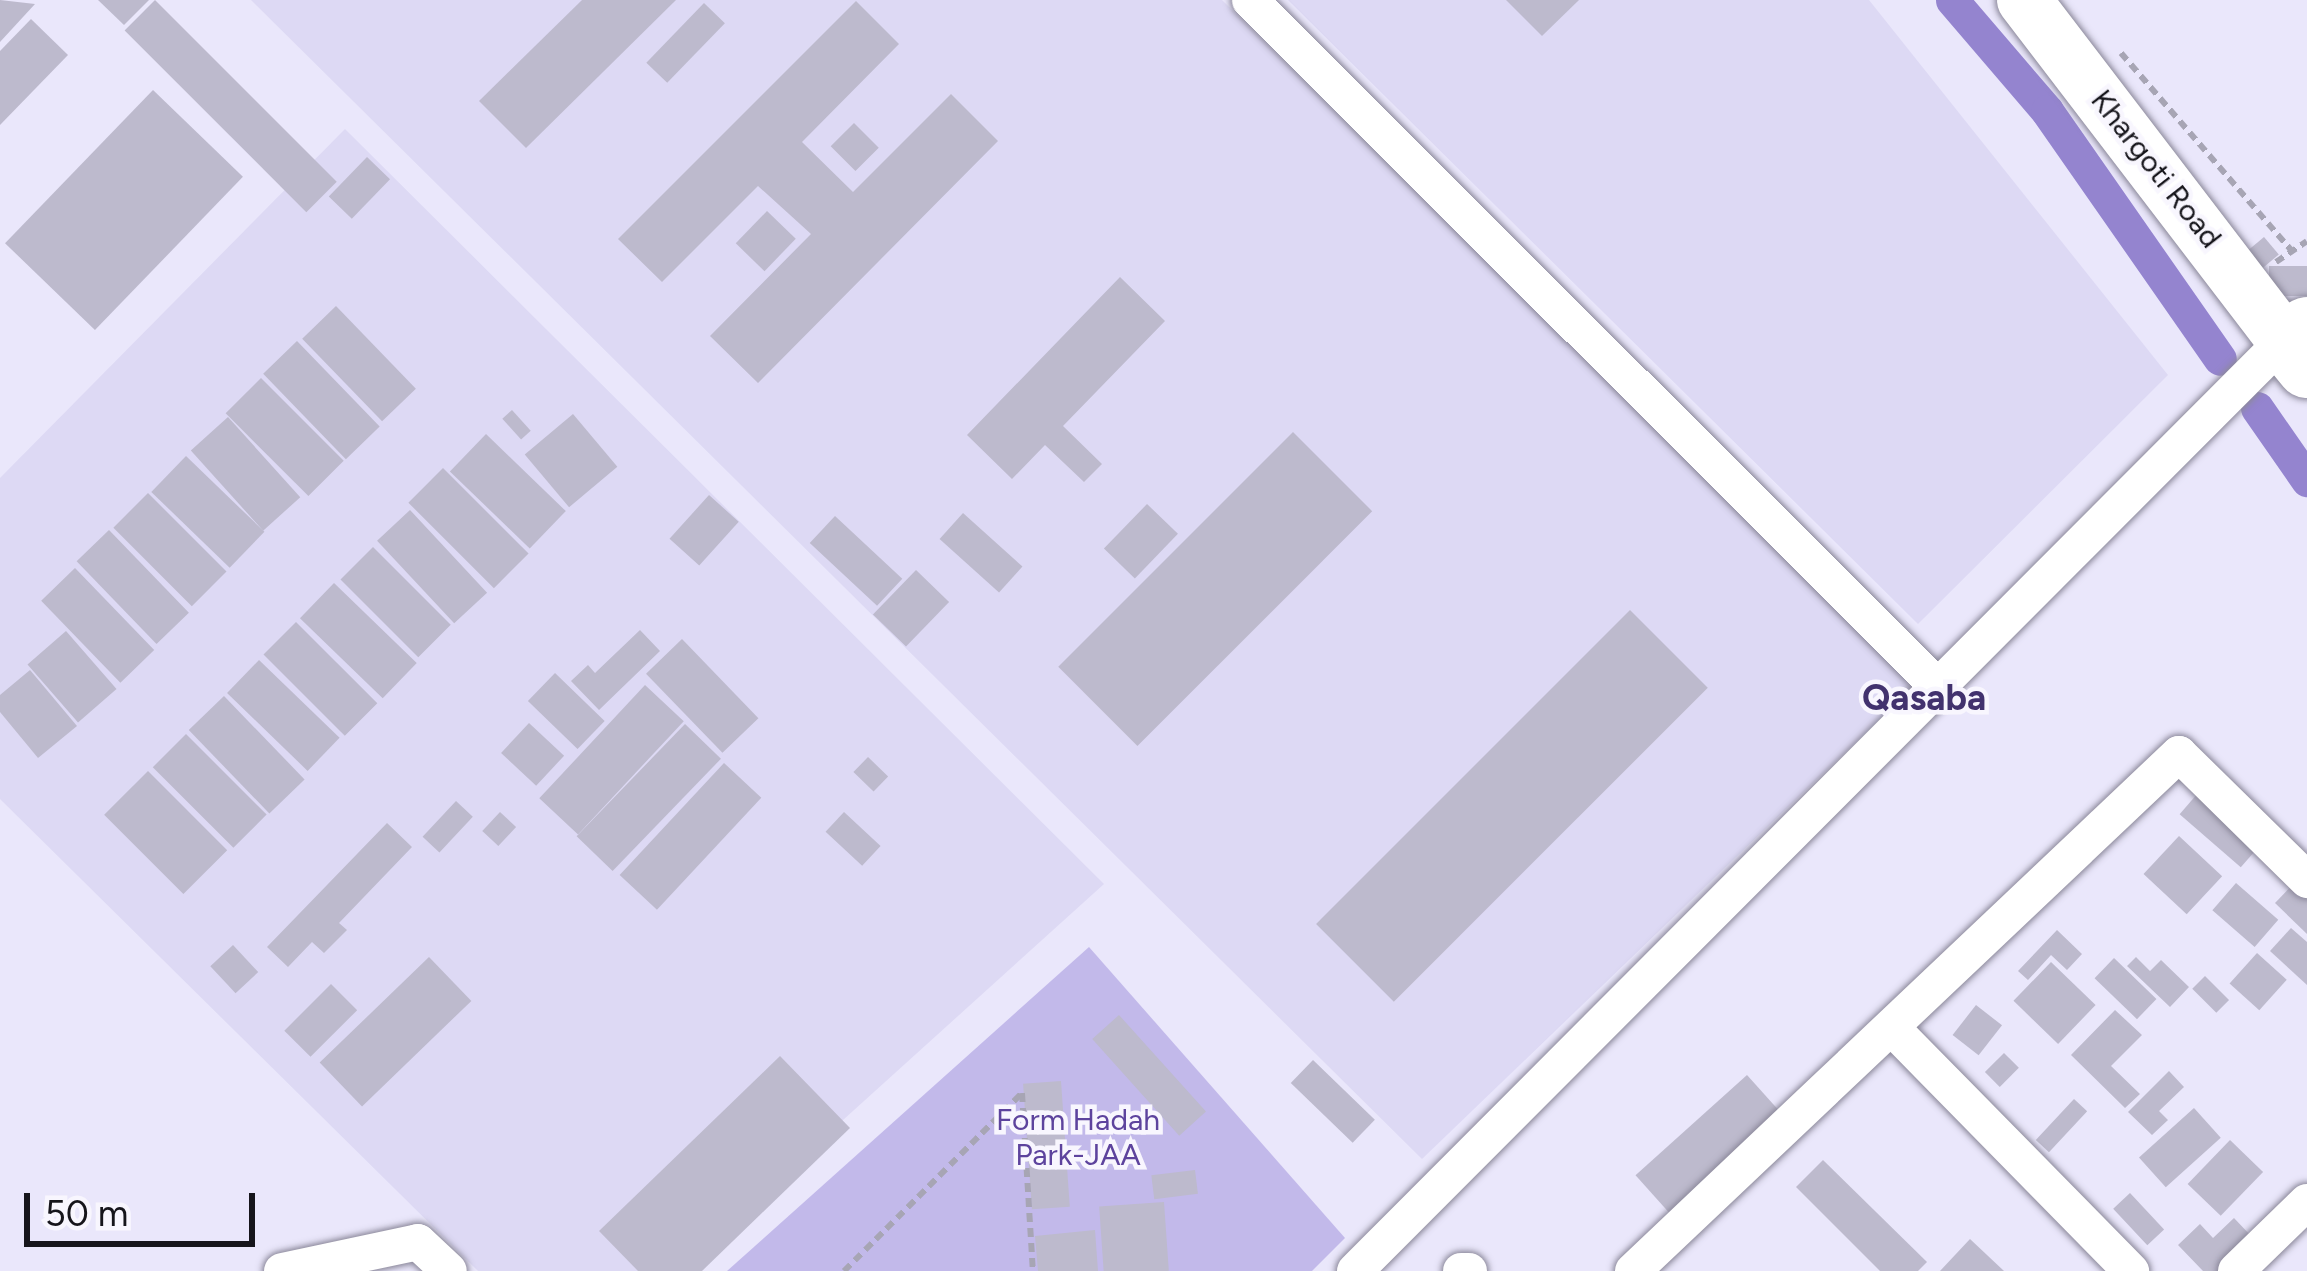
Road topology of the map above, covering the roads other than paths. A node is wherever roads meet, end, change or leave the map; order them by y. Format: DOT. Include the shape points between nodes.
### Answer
graph roads {
  1 [pos="1250,0"];
  2 [pos="2024,0"];
  3 [pos="2299,345"];
  4 [pos="1938,688"];
  5 [pos="2307,880"];
  6 [pos="1895,1030"];
  7 [pos="2307,1202"];
  8 [pos="282,1271"];
  9 [pos="449,1271"];
  10 [pos="1355,1271"];
  11 [pos="1633,1271"];
  12 [pos="2131,1271"];
  13 [pos="2236,1271"];
  1 -- 4 [label="street"];
  2 -- 3 [label="main road, Khargoti Road"];
  3 -- 4 [label="street"];
  4 -- 10 [label="street"];
  5 -- 6 [label="street" via="2179,754"];
  6 -- 11 [label="street"];
  6 -- 12 [label="street"];
  7 -- 13 [label="street"];
  8 -- 9 [label="street" via="418,1241"];
}
